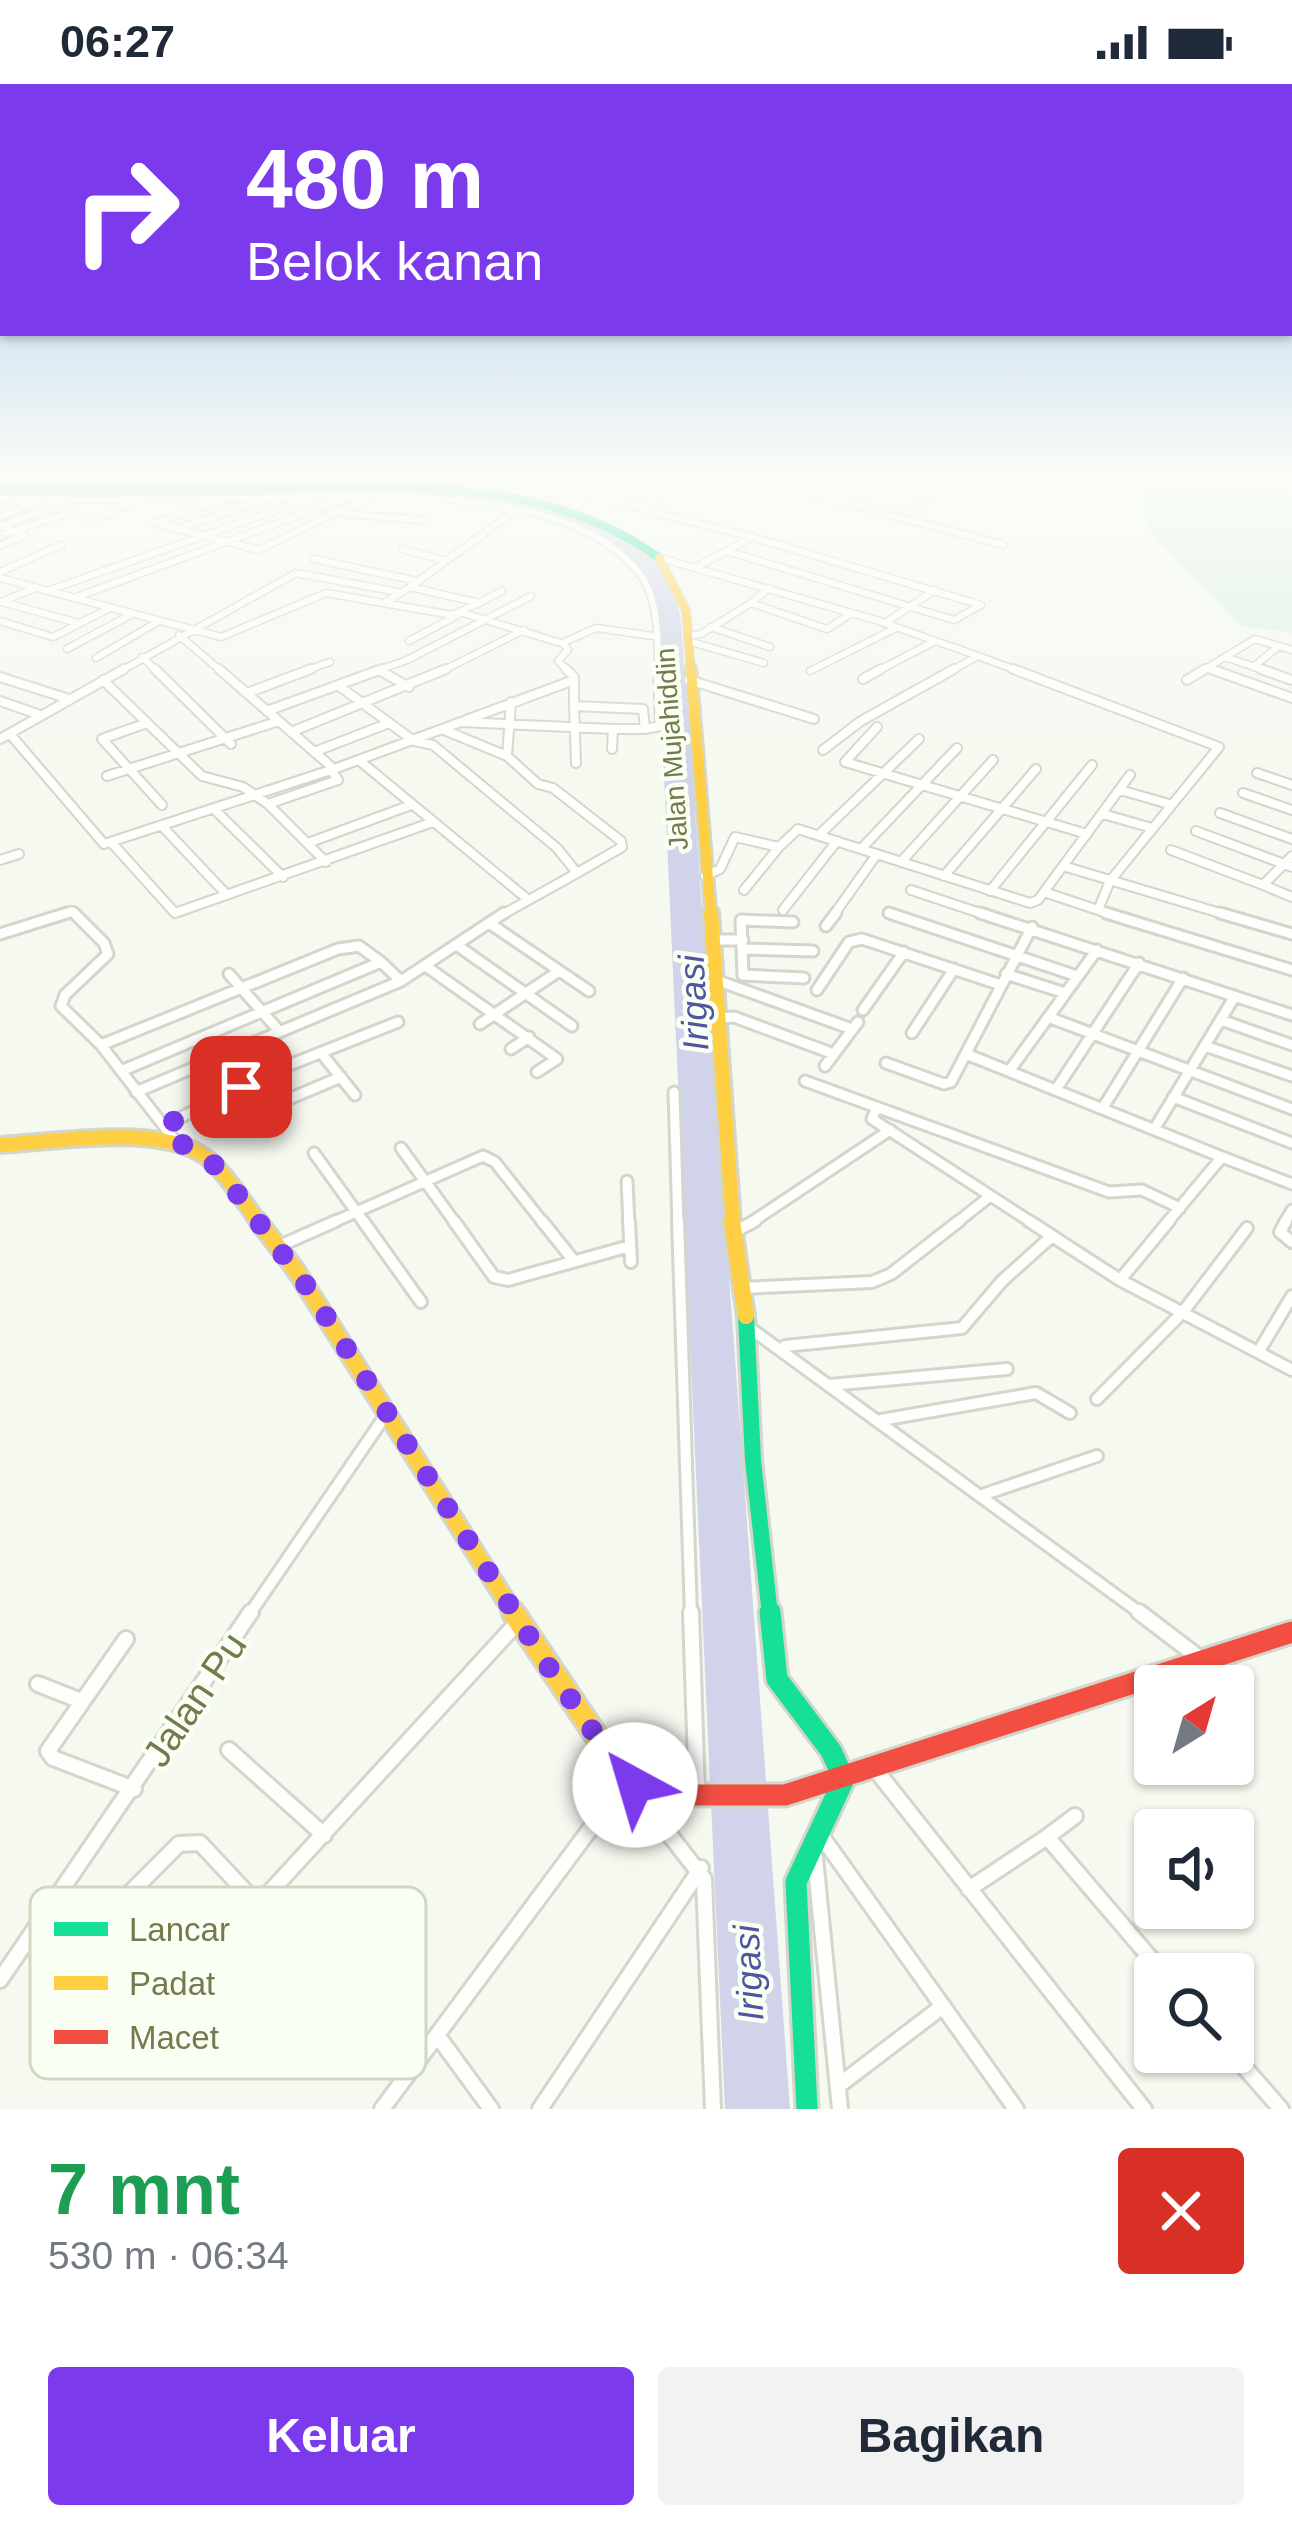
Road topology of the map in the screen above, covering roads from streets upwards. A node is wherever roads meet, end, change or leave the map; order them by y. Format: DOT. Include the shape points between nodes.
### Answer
graph roads {
  1 [pos="94,574"];
  2 [pos="137,574"];
  3 [pos="299,574"];
  4 [pos="312,574"];
  5 [pos="315,574"];
  6 [pos="356,574"];
  7 [pos="375,574"];
  8 [pos="427,574"];
  9 [pos="639,574"];
  10 [pos="670,574"];
  11 [pos="719,574"];
  12 [pos="805,574"];
  13 [pos="881,574"];
  14 [pos="0,575"];
  15 [pos="345,580"];
  16 [pos="413,584"];
  17 [pos="35,588"];
  18 [pos="769,588"];
  19 [pos="936,589"];
  20 [pos="47,591"];
  21 [pos="502,591"];
  22 [pos="400,592"];
  23 [pos="324,594"];
  24 [pos="531,596"];
  25 [pos="74,598"];
  26 [pos="1,602"];
  27 [pos="384,603"];
  28 [pos="479,603"];
  29 [pos="751,603"];
  30 [pos="912,605"];
  31 [pos="110,608"];
  32 [pos="852,613"];
  33 [pos="132,614"];
  34 [pos="460,614"];
  35 [pos="485,619"];
  36 [pos="0,621"];
  37 [pos="159,621"];
  38 [pos="79,623"];
  39 [pos="885,623"];
  40 [pos="711,627"];
  41 [pos="897,628"];
  42 [pos="189,629"];
  43 [pos="524,630"];
  44 [pos="179,635"];
  45 [pos="653,635"];
  46 [pos="53,637"];
  47 [pos="688,639"];
  48 [pos="44,641"];
  49 [pos="409,641"];
  50 [pos="935,641"];
  51 [pos="562,643"];
  52 [pos="1279,646"];
  53 [pos="770,647"];
  54 [pos="67,649"];
  55 [pos="1292,650"];
  56 [pos="978,656"];
  57 [pos="142,657"];
  58 [pos="1225,657"];
  59 [pos="96,658"];
  60 [pos="330,662"];
  61 [pos="764,663"];
  62 [pos="1253,667"];
  63 [pos="1207,668"];
  64 [pos="379,670"];
  65 [pos="810,671"];
  66 [pos="0,676"];
  67 [pos="1291,678"];
  68 [pos="863,679"];
  69 [pos="104,680"];
  70 [pos="574,680"];
  71 [pos="689,680"];
  72 [pos="1187,680"];
  73 [pos="340,686"];
  74 [pos="409,687"];
  75 [pos="247,693"];
  76 [pos="1292,698"];
  77 [pos="69,699"];
  78 [pos="0,701"];
  79 [pos="512,702"];
  80 [pos="362,704"];
  81 [pos="574,706"];
  82 [pos="267,711"];
  83 [pos="41,715"];
  84 [pos="814,719"];
  85 [pos="279,721"];
  86 [pos="461,722"];
  87 [pos="389,723"];
  88 [pos="144,724"];
  89 [pos="510,725"];
  90 [pos="877,727"];
  91 [pos="577,728"];
  92 [pos="613,729"];
  93 [pos="645,729"];
  94 [pos="444,730"];
  95 [pos="291,732"];
  96 [pos="10,734"];
  97 [pos="0,739"];
  98 [pos="919,739"];
  99 [pos="228,741"];
  100 [pos="414,741"];
  101 [pos="957,748"];
  102 [pos="612,749"];
  103 [pos="823,750"];
  104 [pos="314,752"];
  105 [pos="178,753"];
  106 [pos="507,756"];
  107 [pos="992,760"];
  108 [pos="360,761"];
  109 [pos="576,763"];
  110 [pos="1092,765"];
  111 [pos="129,769"];
  112 [pos="332,769"];
  113 [pos="1036,770"];
  114 [pos="880,773"];
  115 [pos="1257,773"];
  116 [pos="1130,775"];
  117 [pos="107,776"];
  118 [pos="920,784"];
  119 [pos="1292,785"];
  120 [pos="1120,790"];
  121 [pos="1244,793"];
  122 [pos="258,795"];
  123 [pos="958,796"];
  124 [pos="268,804"];
  125 [pos="1169,804"];
  126 [pos="411,805"];
  127 [pos="162,806"];
  128 [pos="214,809"];
  129 [pos="1003,809"];
  130 [pos="1292,810"];
  131 [pos="1220,813"];
  132 [pos="1103,814"];
  133 [pos="1045,821"];
  134 [pos="433,822"];
  135 [pos="161,825"];
  136 [pos="1152,828"];
  137 [pos="1196,831"];
  138 [pos="1087,834"];
  139 [pos="819,835"];
  140 [pos="1292,839"];
  141 [pos="837,841"];
  142 [pos="112,842"];
  143 [pos="308,843"];
  144 [pos="779,847"];
  145 [pos="861,849"];
  146 [pos="1171,850"];
  147 [pos="19,854"];
  148 [pos="877,854"];
  149 [pos="0,860"];
  150 [pos="326,862"];
  151 [pos="901,862"];
  152 [pos="1290,862"];
  153 [pos="1064,866"];
  154 [pos="577,873"];
  155 [pos="705,876"];
  156 [pos="944,876"];
  157 [pos="283,877"];
  158 [pos="1109,880"];
  159 [pos="1263,885"];
  160 [pos="744,890"];
  161 [pos="911,890"];
  162 [pos="990,891"];
  163 [pos="1044,892"];
  164 [pos="227,895"];
  165 [pos="1292,897"];
  166 [pos="526,898"];
  167 [pos="783,910"];
  168 [pos="1098,910"];
  169 [pos="889,913"];
  170 [pos="793,922"];
  171 [pos="489,923"];
  172 [pos="826,926"];
  173 [pos="1032,927"];
  174 [pos="0,934"];
  175 [pos="1292,934"];
  176 [pos="743,944"];
  177 [pos="458,946"];
  178 [pos="712,946"];
  179 [pos="1097,950"];
  180 [pos="813,952"];
  181 [pos="904,952"];
  182 [pos="1017,956"];
  183 [pos="381,962"];
  184 [pos="1139,963"];
  185 [pos="427,967"];
  186 [pos="954,969"];
  187 [pos="1292,970"];
  188 [pos="559,971"];
  189 [pos="229,974"];
  190 [pos="1076,976"];
  191 [pos="804,978"];
  192 [pos="1183,978"];
  193 [pos="716,980"];
  194 [pos="1004,980"];
  195 [pos="401,981"];
  196 [pos="244,988"];
  197 [pos="817,990"];
  198 [pos="589,991"];
  199 [pos="466,993"];
  200 [pos="526,993"];
  201 [pos="1064,993"];
  202 [pos="1235,996"];
  203 [pos="453,1001"];
  204 [pos="863,1010"];
  205 [pos="262,1012"];
  206 [pos="496,1013"];
  207 [pos="1292,1015"];
  208 [pos="1048,1017"];
  209 [pos="719,1018"];
  210 [pos="1221,1020"];
  211 [pos="398,1022"];
  212 [pos="480,1024"];
  213 [pos="572,1026"];
  214 [pos="280,1032"];
  215 [pos="912,1034"];
  216 [pos="1094,1035"];
  217 [pos="530,1037"];
  218 [pos="101,1045"];
  219 [pos="1292,1045"];
  220 [pos="1205,1046"];
  221 [pos="511,1049"];
  222 [pos="1140,1051"];
  223 [pos="227,1054"];
  224 [pos="322,1054"];
  225 [pos="834,1054"];
  226 [pos="966,1054"];
  227 [pos="886,1063"];
  228 [pos="825,1066"];
  229 [pos="1010,1070"];
  230 [pos="1191,1070"];
  231 [pos="121,1071"];
  232 [pos="537,1072"];
  233 [pos="264,1075"];
  234 [pos="1292,1076"];
  235 [pos="341,1077"];
  236 [pos="805,1081"];
  237 [pos="1057,1088"];
  238 [pos="136,1092"];
  239 [pos="674,1092"];
  240 [pos="356,1095"];
  241 [pos="1173,1097"];
  242 [pos="1103,1106"];
  243 [pos="877,1108"];
  244 [pos="1292,1108"];
  245 [pos="164,1126"];
  246 [pos="1156,1128"];
  247 [pos="890,1130"];
  248 [pos="178,1143"];
  249 [pos="1292,1143"];
  250 [pos="0,1145"];
  251 [pos="400,1148"];
  252 [pos="314,1154"];
  253 [pos="1222,1157"];
  254 [pos="425,1181"];
  255 [pos="628,1181"];
  256 [pos="1292,1184"];
  257 [pos="989,1196"];
  258 [pos="1180,1208"];
  259 [pos="356,1210"];
  260 [pos="1292,1210"];
  261 [pos="1247,1228"];
  262 [pos="734,1232"];
  263 [pos="1051,1238"];
  264 [pos="1292,1242"];
  265 [pos="630,1246"];
  266 [pos="277,1247"];
  267 [pos="574,1261"];
  268 [pos="631,1262"];
  269 [pos="1120,1280"];
  270 [pos="742,1288"];
  271 [pos="1292,1296"];
  272 [pos="421,1302"];
  273 [pos="1183,1312"];
  274 [pos="747,1326"];
  275 [pos="784,1346"];
  276 [pos="1259,1351"];
  277 [pos="1007,1369"];
  278 [pos="1292,1370"];
  279 [pos="829,1385"];
  280 [pos="1097,1399"];
  281 [pos="1070,1413"];
  282 [pos="385,1416"];
  283 [pos="880,1420"];
  284 [pos="1097,1456"];
  285 [pos="985,1494"];
  286 [pos="519,1620"];
  287 [pos="1292,1632"];
  288 [pos="126,1639"];
  289 [pos="1203,1661"];
  290 [pos="38,1684"];
  291 [pos="81,1700"];
  292 [pos="229,1750"];
  293 [pos="874,1769"];
  294 [pos="634,1776"];
  295 [pos="844,1779"];
  296 [pos="134,1789"];
  297 [pos="702,1799"];
  298 [pos="1075,1816"];
  299 [pos="325,1835"];
  300 [pos="1048,1837"];
  301 [pos="817,1839"];
  302 [pos="700,1868"];
  303 [pos="65,1887"];
  304 [pos="136,1887"];
  305 [pos="241,1887"];
  306 [pos="275,1887"];
  307 [pos="969,1889"];
  308 [pos="30,1937"];
  309 [pos="28,1940"];
  310 [pos="1146,1953"];
  311 [pos="0,1980"];
  312 [pos="943,2006"];
  313 [pos="437,2035"];
  314 [pos="426,2050"];
  315 [pos="1250,2073"];
  316 [pos="404,2079"];
  317 [pos="838,2086"];
  318 [pos="1011,2107"];
  319 [pos="382,2109"];
  320 [pos="491,2109"];
  321 [pos="540,2109"];
  322 [pos="713,2109"];
  323 [pos="807,2109"];
  324 [pos="840,2109"];
  325 [pos="1144,2109"];
  326 [pos="1281,2109"];
  1 -- 20 [label="street"];
  2 -- 25 [label="street"];
  3 -- 42 [label="street"];
  4 -- 5 [label="street"];
  5 -- 15 [label="street"];
  6 -- 15 [label="street"];
  7 -- 16 [label="street"];
  8 -- 16 [label="street"];
  9 -- 45 [label="street" via="651,592"];
  10 -- 47 [label="street, Jalan Mujahiddin"];
  11 -- 18 [label="street"];
  12 -- 30 [label="street"];
  13 -- 19 [label="street"];
  14 -- 17 [label="street"];
  15 -- 22 [label="street"];
  15 -- 23 [label="street"];
  16 -- 22 [label="street"];
  16 -- 28 [label="street"];
  17 -- 20 [label="street"];
  17 -- 26 [label="street"];
  18 -- 29 [label="street"];
  18 -- 32 [label="street"];
  19 -- 30 [label="street"];
  19 -- 30 [label="street" via="981,605 956,620"];
  20 -- 25 [label="street"];
  21 -- 28 [label="street"];
  22 -- 27 [label="street"];
  23 -- 27 [label="street"];
  23 -- 42 [label="street" via="232,635"];
  24 -- 35 [label="street"];
  25 -- 31 [label="street"];
  26 -- 38 [label="street"];
  27 -- 34 [label="street"];
  28 -- 34 [label="street"];
  29 -- 32 [label="street" via="826,629"];
  29 -- 40 [label="street"];
  30 -- 39 [label="street"];
  31 -- 33 [label="street"];
  31 -- 38 [label="street"];
  32 -- 39 [label="street"];
  33 -- 37 [label="street"];
  33 -- 54 [label="street"];
  34 -- 35 [label="street"];
  34 -- 49 [label="street"];
  35 -- 43 [label="street"];
  35 -- 64 [label="street"];
  36 -- 46 [label="street"];
  37 -- 42 [label="street"];
  37 -- 59 [label="street"];
  38 -- 46 [label="street"];
  39 -- 41 [label="street"];
  40 -- 47 [label="street"];
  40 -- 53 [label="street"];
  41 -- 50 [label="street"];
  41 -- 65 [label="street"];
  42 -- 44 [label="street"];
  43 -- 51 [label="street"];
  43 -- 74 [label="street"];
  44 -- 57 [label="street"];
  44 -- 75 [label="street"];
  45 -- 51 [label="street" via="591,628"];
  45 -- 93 [label="street" via="660,727"];
  46 -- 48 [label="street"];
  47 -- 61 [label="street"];
  47 -- 71 [label="street, Jalan Mujahiddin"];
  50 -- 56 [label="street"];
  50 -- 68 [label="street"];
  51 -- 70 [label="street" via="568,650 558,661"];
  52 -- 55 [label="street"];
  52 -- 58 [label="street" via="1256,639"];
  52 -- 62 [label="street"];
  56 -- 103 [label="street"];
  56 -- 125 [label="street" via="1219,747"];
  57 -- 69 [label="street"];
  57 -- 99 [label="street"];
  58 -- 62 [label="street"];
  58 -- 63 [label="street"];
  60 -- 75 [label="street"];
  62 -- 67 [label="street"];
  63 -- 72 [label="street"];
  63 -- 76 [label="street"];
  64 -- 73 [label="street"];
  64 -- 74 [label="street"];
  66 -- 77 [label="street"];
  69 -- 77 [label="street"];
  69 -- 88 [label="street"];
  70 -- 79 [label="street"];
  70 -- 81 [label="street"];
  71 -- 84 [label="street"];
  71 -- 155 [label="street, Jalan Mujahiddin"];
  73 -- 80 [label="street"];
  73 -- 82 [label="street"];
  74 -- 80 [label="street"];
  75 -- 82 [label="street"];
  77 -- 83 [label="street"];
  78 -- 83 [label="street"];
  79 -- 86 [label="street"];
  79 -- 89 [label="street"];
  80 -- 87 [label="street"];
  80 -- 95 [label="street"];
  81 -- 91 [label="street"];
  81 -- 93 [label="street" via="639,707"];
  82 -- 85 [label="street"];
  83 -- 96 [label="street"];
  85 -- 95 [label="street"];
  85 -- 99 [label="street"];
  86 -- 89 [label="street"];
  86 -- 94 [label="street"];
  87 -- 100 [label="street"];
  87 -- 104 [label="street"];
  88 -- 105 [label="street"];
  88 -- 111 [label="street" via="102,739"];
  89 -- 91 [label="street"];
  89 -- 106 [label="street"];
  90 -- 114 [label="street" via="843,760"];
  91 -- 92 [label="street"];
  91 -- 109 [label="street"];
  92 -- 93 [label="street"];
  92 -- 102 [label="street"];
  94 -- 100 [label="street"];
  94 -- 106 [label="street"];
  95 -- 104 [label="street"];
  96 -- 97 [label="street"];
  96 -- 142 [label="street" via="104,844"];
  98 -- 114 [label="street"];
  99 -- 105 [label="street"];
  100 -- 108 [label="street"];
  100 -- 154 [label="street" via="439,750"];
  101 -- 118 [label="street"];
  104 -- 112 [label="street"];
  105 -- 111 [label="street"];
  105 -- 122 [label="street" via="208,780"];
  106 -- 154 [label="street" via="621,841 616,854"];
  107 -- 123 [label="street"];
  108 -- 112 [label="street"];
  108 -- 126 [label="street"];
  110 -- 133 [label="street"];
  111 -- 117 [label="street"];
  111 -- 127 [label="street"];
  112 -- 122 [label="street"];
  112 -- 124 [label="street" via="338,780"];
  113 -- 129 [label="street"];
  114 -- 118 [label="street"];
  114 -- 139 [label="street"];
  115 -- 119 [label="street"];
  116 -- 120 [label="street"];
  118 -- 123 [label="street"];
  118 -- 145 [label="street"];
  120 -- 125 [label="street"];
  120 -- 132 [label="street"];
  121 -- 130 [label="street"];
  122 -- 124 [label="street"];
  122 -- 128 [label="street"];
  123 -- 129 [label="street"];
  123 -- 151 [label="street"];
  124 -- 143 [label="street"];
  125 -- 136 [label="street"];
  126 -- 134 [label="street"];
  126 -- 143 [label="street"];
  128 -- 135 [label="street"];
  128 -- 157 [label="street"];
  129 -- 133 [label="street"];
  129 -- 156 [label="street"];
  131 -- 140 [label="street"];
  132 -- 136 [label="street"];
  132 -- 138 [label="street"];
  133 -- 138 [label="street"];
  133 -- 162 [label="street"];
  134 -- 150 [label="street"];
  134 -- 166 [label="street"];
  135 -- 142 [label="street"];
  135 -- 164 [label="street"];
  136 -- 158 [label="street"];
  137 -- 152 [label="street"];
  138 -- 153 [label="street"];
  139 -- 141 [label="street"];
  139 -- 144 [label="street" via="794,831"];
  141 -- 145 [label="street"];
  141 -- 167 [label="street"];
  142 -- 164 [label="street" via="175,913"];
  143 -- 150 [label="street"];
  144 -- 155 [label="street" via="735,837 720,869"];
  144 -- 160 [label="street"];
  145 -- 148 [label="street"];
  146 -- 159 [label="street"];
  147 -- 149 [label="street"];
  148 -- 151 [label="street"];
  148 -- 172 [label="street"];
  150 -- 157 [label="street"];
  151 -- 156 [label="street"];
  152 -- 159 [label="street"];
  153 -- 158 [label="street"];
  153 -- 163 [label="street"];
  154 -- 166 [label="street"];
  155 -- 178 [label="street, Jalan Mujahiddin"];
  156 -- 162 [label="street"];
  157 -- 164 [label="street"];
  158 -- 168 [label="street"];
  158 -- 175 [label="street"];
  159 -- 165 [label="street"];
  161 -- 173 [label="street"];
  162 -- 163 [label="street" via="1030,903"];
  163 -- 168 [label="street"];
  166 -- 171 [label="street"];
  168 -- 187 [label="street"];
  169 -- 182 [label="street"];
  170 -- 176 [label="street" via="741,920"];
  171 -- 177 [label="street"];
  171 -- 188 [label="street"];
  173 -- 179 [label="street"];
  173 -- 182 [label="street"];
  174 -- 218 [label="street" via="66,912 81,916 109,952 61,1006"];
  176 -- 178 [label="street"];
  176 -- 180 [label="street"];
  176 -- 191 [label="street" via="743,975"];
  177 -- 185 [label="street"];
  177 -- 200 [label="street"];
  178 -- 193 [label="street, Jalan Mujahiddin"];
  179 -- 184 [label="street"];
  179 -- 190 [label="street"];
  181 -- 186 [label="street"];
  181 -- 197 [label="street" via="852,940"];
  181 -- 204 [label="street"];
  182 -- 190 [label="street"];
  182 -- 194 [label="street"];
  183 -- 195 [label="street"];
  183 -- 196 [label="street" via="350,946"];
  183 -- 205 [label="street"];
  184 -- 192 [label="street"];
  184 -- 216 [label="street"];
  185 -- 195 [label="street"];
  185 -- 199 [label="street"];
  186 -- 194 [label="street"];
  186 -- 215 [label="street"];
  188 -- 198 [label="street"];
  188 -- 200 [label="street"];
  189 -- 196 [label="street"];
  190 -- 201 [label="street"];
  192 -- 202 [label="street"];
  192 -- 222 [label="street"];
  193 -- 209 [label="street, Jalan Mujahiddin"];
  193 -- 225 [label="street" via="855,1026"];
  194 -- 201 [label="street"];
  194 -- 226 [label="street"];
  195 -- 214 [label="street"];
  196 -- 205 [label="street"];
  196 -- 218 [label="street"];
  199 -- 203 [label="street"];
  199 -- 206 [label="street"];
  200 -- 206 [label="street"];
  200 -- 213 [label="street"];
  201 -- 208 [label="street"];
  202 -- 207 [label="street"];
  202 -- 210 [label="street"];
  205 -- 214 [label="street"];
  205 -- 231 [label="street"];
  206 -- 212 [label="street"];
  206 -- 217 [label="street"];
  208 -- 216 [label="street"];
  208 -- 229 [label="street"];
  209 -- 225 [label="street"];
  209 -- 262 [label="street, Jalan Mujahiddin"];
  210 -- 219 [label="street"];
  210 -- 220 [label="street"];
  211 -- 224 [label="street"];
  214 -- 223 [label="street"];
  216 -- 222 [label="street"];
  216 -- 237 [label="street"];
  217 -- 221 [label="street"];
  217 -- 232 [label="street" via="557,1059"];
  218 -- 231 [label="street"];
  220 -- 230 [label="street"];
  220 -- 234 [label="street"];
  222 -- 230 [label="street"];
  222 -- 242 [label="street"];
  223 -- 233 [label="street"];
  223 -- 238 [label="street"];
  224 -- 233 [label="street"];
  224 -- 235 [label="street"];
  225 -- 228 [label="street"];
  226 -- 227 [label="street" via="944,1084"];
  226 -- 229 [label="street"];
  229 -- 237 [label="street"];
  230 -- 241 [label="street"];
  230 -- 244 [label="street"];
  231 -- 238 [label="street"];
  233 -- 235 [label="street" via="291,1098"];
  233 -- 245 [label="street"];
  235 -- 240 [label="street"];
  236 -- 243 [label="street"];
  237 -- 242 [label="street"];
  238 -- 245 [label="street"];
  239 -- 297 [label="street"];
  241 -- 246 [label="street"];
  241 -- 249 [label="street"];
  242 -- 246 [label="street"];
  243 -- 247 [label="street" via="872,1119"];
  243 -- 258 [label="street" via="1109,1192 1142,1190"];
  245 -- 248 [label="street"];
  246 -- 253 [label="street"];
  247 -- 257 [label="street"];
  247 -- 262 [label="street"];
  248 -- 250 [label="street"];
  248 -- 266 [label="street" via="218,1168"];
  251 -- 254 [label="street"];
  252 -- 259 [label="street"];
  253 -- 256 [label="street"];
  253 -- 258 [label="street"];
  254 -- 259 [label="street"];
  254 -- 267 [label="street" via="494,1277"];
  254 -- 267 [label="street" via="490,1158"];
  255 -- 265 [label="street"];
  257 -- 263 [label="street"];
  257 -- 270 [label="street" via="872,1282"];
  258 -- 269 [label="street"];
  259 -- 266 [label="street"];
  259 -- 272 [label="street"];
  260 -- 264 [label="street" via="1280,1232"];
  261 -- 273 [label="street"];
  262 -- 270 [label="street, Jalan Mujahiddin"];
  263 -- 269 [label="street"];
  263 -- 275 [label="street" via="962,1328"];
  265 -- 267 [label="street"];
  265 -- 268 [label="street"];
  266 -- 282 [label="street"];
  269 -- 273 [label="street"];
  270 -- 274 [label="street, Jalan Mujahiddin"];
  271 -- 276 [label="street"];
  273 -- 276 [label="street"];
  273 -- 280 [label="street"];
  274 -- 275 [label="street"];
  274 -- 295 [label="street, Jalan Mujahiddin" via="777,1679 836,1755"];
  275 -- 279 [label="street"];
  276 -- 278 [label="street"];
  277 -- 279 [label="street"];
  279 -- 283 [label="street"];
  281 -- 283 [label="street" via="1036,1393"];
  282 -- 286 [label="street"];
  282 -- 296 [label="street, Jalan Pu"];
  283 -- 285 [label="street"];
  284 -- 285 [label="street"];
  285 -- 289 [label="street"];
  286 -- 294 [label="street" via="601,1743"];
  286 -- 299 [label="street"];
  287 -- 289 [label="street"];
  288 -- 291 [label="street"];
  289 -- 293 [label="street"];
  290 -- 291 [label="street"];
  291 -- 296 [label="street" via="50,1755"];
  292 -- 299 [label="street"];
  293 -- 295 [label="street"];
  293 -- 307 [label="street"];
  294 -- 297 [label="street"];
  294 -- 302 [label="street" via="639,1796"];
  294 -- 313 [label="street"];
  295 -- 297 [label="street" via="785,1796"];
  295 -- 301 [label="street"];
  296 -- 303 [label="street, Jalan Pu"];
  298 -- 300 [label="street"];
  299 -- 306 [label="street"];
  300 -- 307 [label="street"];
  300 -- 310 [label="street"];
  301 -- 312 [label="street"];
  301 -- 317 [label="street"];
  301 -- 323 [label="street" via="794,1900"];
  302 -- 321 [label="street"];
  302 -- 322 [label="street"];
  304 -- 305 [label="street" via="190,1840"];
  307 -- 325 [label="street"];
  308 -- 309 [label="street, Jalan Pu"];
  309 -- 311 [label="street, Jalan Pu"];
  312 -- 317 [label="street"];
  312 -- 318 [label="street"];
  313 -- 314 [label="street"];
  313 -- 320 [label="street"];
  315 -- 326 [label="street"];
  316 -- 319 [label="street"];
  317 -- 324 [label="street"];
}
